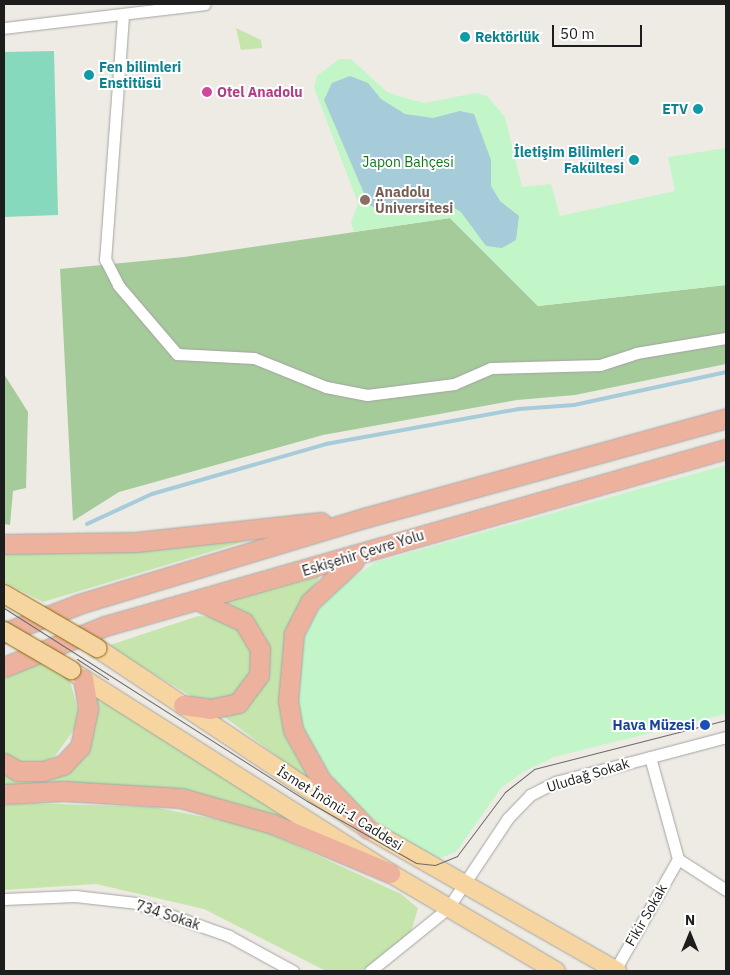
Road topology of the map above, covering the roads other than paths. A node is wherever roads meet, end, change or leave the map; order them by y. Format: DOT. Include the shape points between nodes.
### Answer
graph roads {
  1 [pos="205,4"];
  2 [pos="162,7"];
  3 [pos="123,16"];
  4 [pos="4,28"];
  5 [pos="726,338"];
  6 [pos="726,408"];
  7 [pos="726,418"];
  8 [pos="726,449"];
  9 [pos="567,461"];
  10 [pos="364,518"];
  11 [pos="4,544"];
  12 [pos="374,548"];
  13 [pos="4,594"];
  14 [pos="199,602"];
  15 [pos="4,632"];
  16 [pos="4,667"];
  17 [pos="77,674"];
  18 [pos="183,705"];
  19 [pos="726,737"];
  20 [pos="650,757"];
  21 [pos="4,763"];
  22 [pos="4,794"];
  23 [pos="368,829"];
  24 [pos="678,859"];
  25 [pos="390,873"];
  26 [pos="466,886"];
  27 [pos="726,890"];
  28 [pos="4,899"];
  29 [pos="448,908"];
  30 [pos="293,971"];
  31 [pos="370,971"];
  32 [pos="556,971"];
  33 [pos="616,971"];
  1 -- 2 [label="street"];
  2 -- 3 [label="street"];
  3 -- 4 [label="street"];
  3 -- 5 [label="street" via="105,259 118,286 177,354 254,358 326,387 367,395 454,384 491,368 600,365 636,353"];
  6 -- 9 [label="highway"];
  7 -- 9 [label="highway"];
  8 -- 12 [label="highway, Eskişehir Çevre Yolu"];
  9 -- 10 [label="highway"];
  10 -- 11 [label="highway" via="136,542"];
  10 -- 15 [label="highway" via="80,604"];
  12 -- 14 [label="highway, Eskişehir Çevre Yolu"];
  12 -- 23 [label="highway" via="339,569 310,602 294,634 288,666 294,730 321,780"];
  13 -- 18 [label="main road, İsmet İnönü-1 Caddesi, bridge" via="97,648"];
  14 -- 16 [label="highway, Eskişehir Çevre Yolu" via="105,626"];
  14 -- 18 [label="highway" via="244,622 260,649 259,675 238,703 210,709"];
  15 -- 17 [label="main road, İsmet İnönü-1 Caddesi, bridge"];
  17 -- 21 [label="highway" via="87,732 74,753 63,765 43,771 18,771"];
  17 -- 25 [label="main road, İsmet İnönü-1 Caddesi"];
  18 -- 23 [label="main road, İsmet İnönü-1 Caddesi"];
  19 -- 20 [label="street, Uludağ Sokak"];
  20 -- 24 [label="street"];
  20 -- 26 [label="street, Uludağ Sokak" via="556,782 530,795 508,818"];
  22 -- 25 [label="highway" via="64,791 181,798 273,824"];
  23 -- 26 [label="main road, İsmet İnönü-1 Caddesi"];
  24 -- 27 [label="street"];
  24 -- 33 [label="street, Fikir Sokak"];
  25 -- 29 [label="main road, İsmet İnönü-1 Caddesi"];
  26 -- 29 [label="street, Uludağ Sokak"];
  26 -- 33 [label="main road, İsmet İnönü-1 Caddesi"];
  28 -- 30 [label="street, 734 Sokak" via="75,896 136,904 230,936"];
  29 -- 31 [label="street, Uludağ Sokak"];
  29 -- 32 [label="main road, İsmet İnönü-1 Caddesi"];
}
